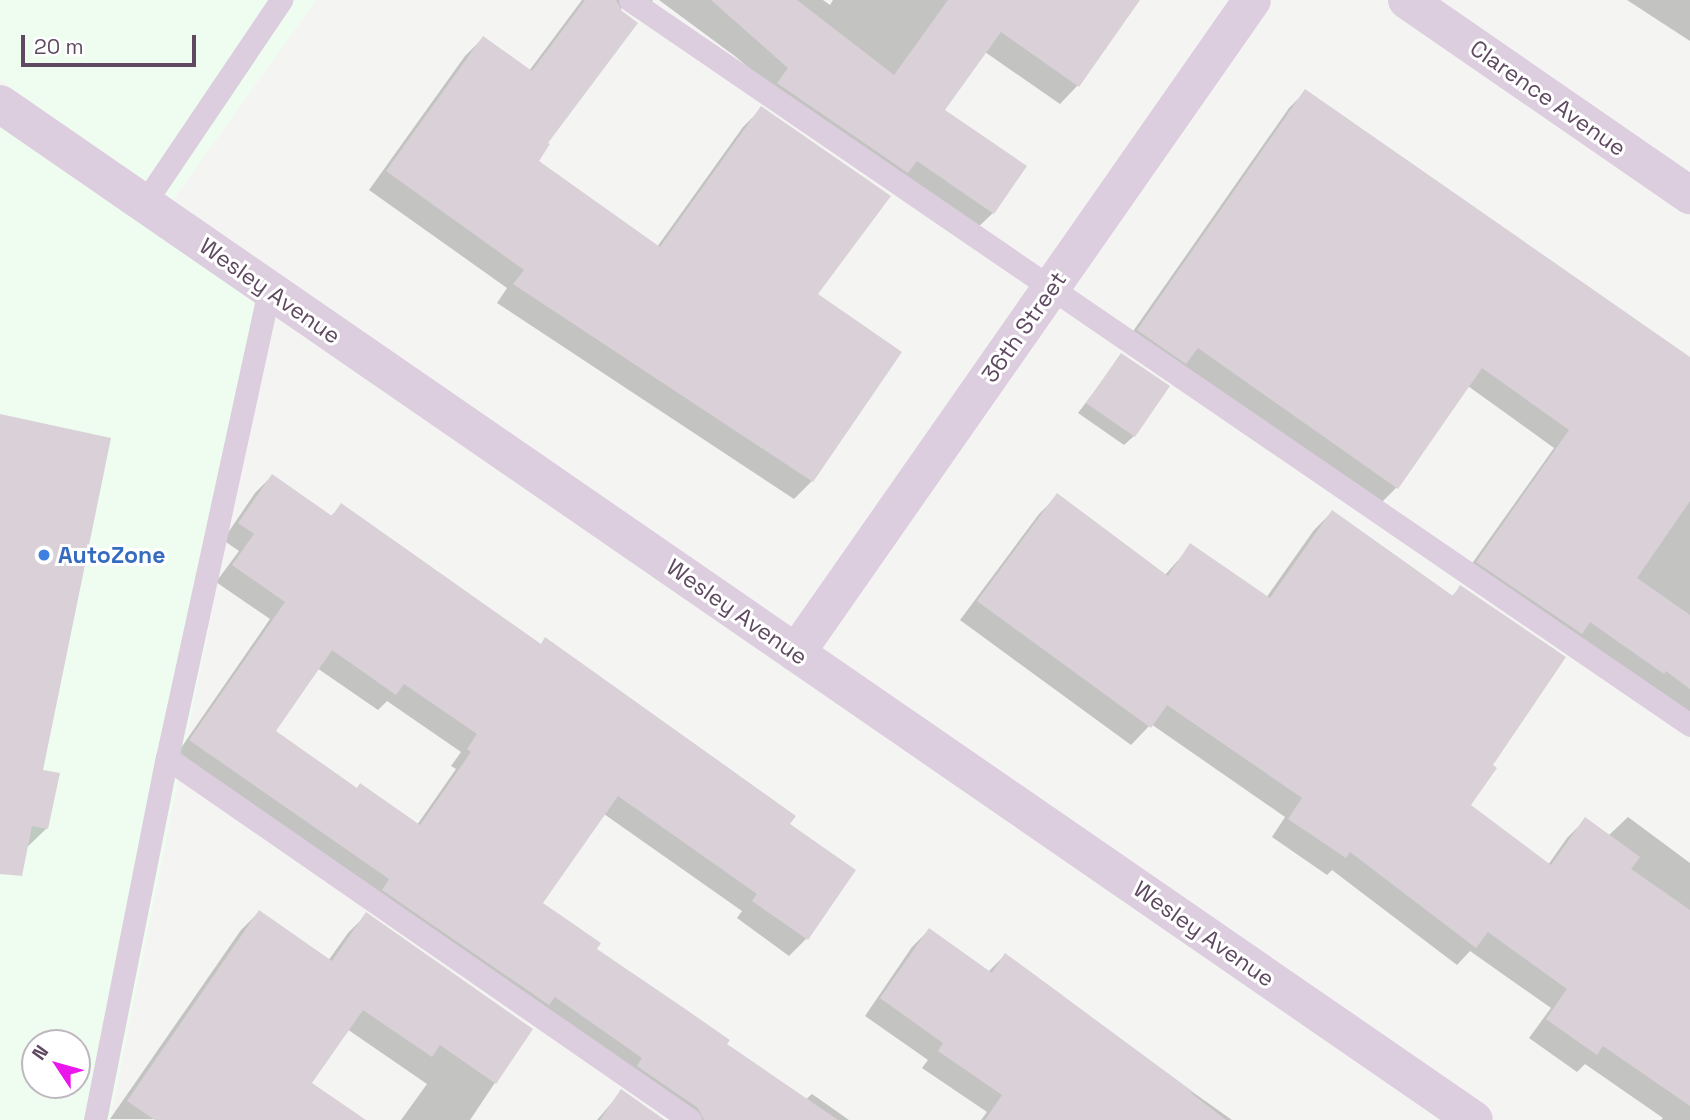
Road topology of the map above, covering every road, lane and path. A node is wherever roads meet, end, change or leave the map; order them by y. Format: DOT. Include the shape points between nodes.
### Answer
graph roads {
  1 [pos="281,0"];
  2 [pos="630,0"];
  3 [pos="1252,0"];
  4 [pos="1407,0"];
  5 [pos="0,104"];
  6 [pos="151,193"];
  7 [pos="1690,195"];
  8 [pos="1052,287"];
  9 [pos="269,290"];
  10 [pos="796,653"];
  11 [pos="1690,725"];
  12 [pos="167,758"];
  13 [pos="95,1120"];
  14 [pos="690,1120"];
  15 [pos="1474,1120"];
  1 -- 6 [label="lane"];
  2 -- 8 [label="lane"];
  3 -- 8 [label="street, 36th Street"];
  4 -- 7 [label="street, Clarence Avenue"];
  5 -- 9 [label="street, Wesley Avenue"];
  8 -- 10 [label="street, 36th Street"];
  8 -- 11 [label="lane"];
  9 -- 10 [label="street, Wesley Avenue"];
  9 -- 12 [label="lane"];
  10 -- 15 [label="street, Wesley Avenue"];
  12 -- 13 [label="lane"];
  12 -- 14 [label="lane"];
}
